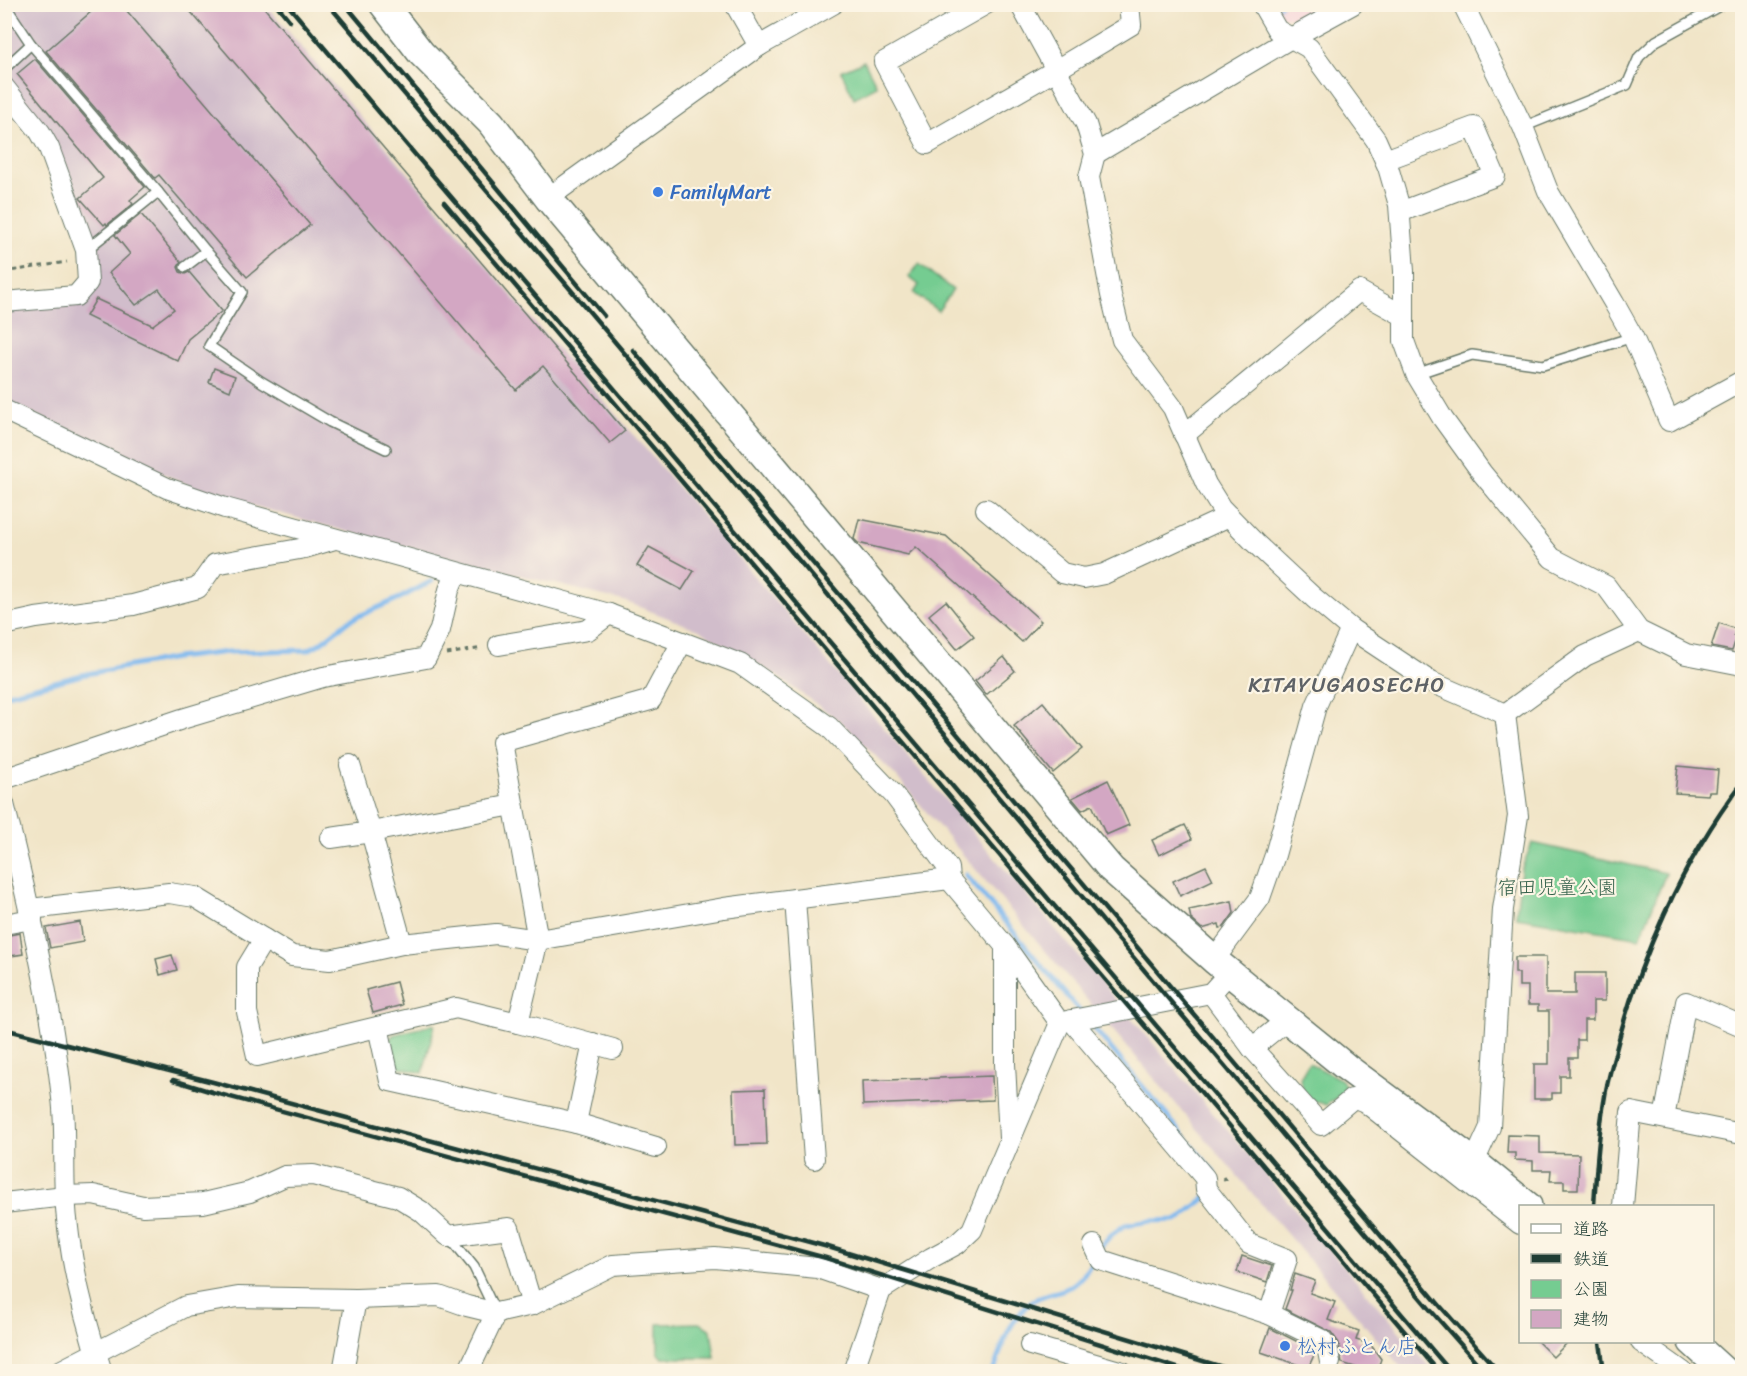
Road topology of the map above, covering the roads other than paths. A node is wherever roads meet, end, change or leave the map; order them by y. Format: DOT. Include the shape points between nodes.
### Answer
graph roads {
  1 [pos="9,4"];
  2 [pos="383,4"];
  3 [pos="735,4"];
  4 [pos="833,4"];
  5 [pos="986,4"];
  6 [pos="1020,4"];
  7 [pos="1129,4"];
  8 [pos="1262,4"];
  9 [pos="1353,4"];
  10 [pos="1463,4"];
  11 [pos="1723,4"];
  12 [pos="1291,38"];
  13 [pos="31,44"];
  14 [pos="759,46"];
  15 [pos="4,69"];
  16 [pos="1056,70"];
  17 [pos="4,87"];
  18 [pos="1523,127"];
  19 [pos="1095,154"];
  20 [pos="1385,160"];
  21 [pos="158,192"];
  22 [pos="548,198"];
  23 [pos="1400,212"];
  24 [pos="206,250"];
  25 [pos="76,253"];
  26 [pos="185,267"];
  27 [pos="4,302"];
  28 [pos="1404,316"];
  29 [pos="1632,337"];
  30 [pos="1416,374"];
  31 [pos="1743,381"];
  32 [pos="4,410"];
  33 [pos="1184,435"];
  34 [pos="386,449"];
  35 [pos="986,509"];
  36 [pos="1229,516"];
  37 [pos="335,539"];
  38 [pos="456,573"];
  39 [pos="609,614"];
  40 [pos="4,625"];
  41 [pos="1351,629"];
  42 [pos="1640,631"];
  43 [pos="682,642"];
  44 [pos="499,645"];
  45 [pos="1743,665"];
  46 [pos="1505,714"];
  47 [pos="350,765"];
  48 [pos="4,779"];
  49 [pos="4,804"];
  50 [pos="513,805"];
  51 [pos="371,832"];
  52 [pos="331,838"];
  53 [pos="949,879"];
  54 [pos="795,899"];
  55 [pos="31,914"];
  56 [pos="4,924"];
  57 [pos="264,939"];
  58 [pos="538,940"];
  59 [pos="402,945"];
  60 [pos="1005,946"];
  61 [pos="1222,966"];
  62 [pos="1211,993"];
  63 [pos="1288,1019"];
  64 [pos="1066,1022"];
  65 [pos="518,1023"];
  66 [pos="1743,1026"];
  67 [pos="378,1027"];
  68 [pos="593,1043"];
  69 [pos="613,1048"];
  70 [pos="1252,1048"];
  71 [pos="1664,1118"];
  72 [pos="576,1124"];
  73 [pos="1743,1134"];
  74 [pos="1010,1142"];
  75 [pos="656,1147"];
  76 [pos="814,1159"];
  77 [pos="1474,1162"];
  78 [pos="65,1196"];
  79 [pos="4,1203"];
  80 [pos="1527,1205"];
  81 [pos="1623,1205"];
  82 [pos="1519,1222"];
  83 [pos="448,1236"];
  84 [pos="1098,1253"];
  85 [pos="881,1290"];
  86 [pos="356,1299"];
  87 [pos="532,1305"];
  88 [pos="495,1313"];
  89 [pos="1269,1314"];
  90 [pos="1644,1343"];
  91 [pos="1694,1343"];
  92 [pos="1030,1345"];
  93 [pos="96,1352"];
  94 [pos="1330,1362"];
  95 [pos="58,1371"];
  96 [pos="102,1371"];
  97 [pos="343,1371"];
  98 [pos="468,1371"];
  99 [pos="852,1371"];
  100 [pos="1123,1371"];
  101 [pos="1683,1371"];
  102 [pos="1725,1371"];
  1 -- 13 [label="lane" via="9,11"];
  2 -- 22 [label="street" via="421,53 491,123"];
  3 -- 14 [label="street"];
  4 -- 14 [label="street"];
  5 -- 16 [label="street" via="884,62 927,144"];
  6 -- 16 [label="street"];
  7 -- 16 [label="street" via="1131,25"];
  8 -- 12 [label="street" via="1277,30"];
  9 -- 12 [label="street"];
  10 -- 18 [label="street"];
  11 -- 18 [label="lane" via="1656,41 1640,57 1627,86"];
  12 -- 19 [label="street"];
  12 -- 20 [label="street" via="1309,48 1376,140"];
  13 -- 15 [label="lane"];
  13 -- 21 [label="lane"];
  14 -- 22 [label="street"];
  16 -- 19 [label="street" via="1086,124"];
  17 -- 25 [label="street" via="49,148"];
  18 -- 29 [label="street" via="1548,191"];
  19 -- 33 [label="street" via="1089,177 1122,340 1173,408"];
  20 -- 23 [label="street"];
  20 -- 23 [label="street" via="1474,127 1495,177"];
  21 -- 24 [label="lane"];
  21 -- 25 [label="lane"];
  22 -- 61 [label="street" via="1111,869"];
  23 -- 28 [label="street"];
  24 -- 26 [label="lane"];
  24 -- 34 [label="lane" via="242,292 209,346 330,423"];
  25 -- 27 [label="street" via="88,282 76,296"];
  28 -- 30 [label="street" via="1404,341"];
  28 -- 33 [label="street" via="1359,291"];
  29 -- 30 [label="lane" via="1543,365 1472,356"];
  29 -- 31 [label="street" via="1669,420"];
  30 -- 42 [label="street" via="1482,473 1552,558 1606,586"];
  32 -- 37 [label="street" via="168,488"];
  33 -- 36 [label="street" via="1206,484"];
  35 -- 36 [label="street" via="1062,573 1084,578 1104,574"];
  36 -- 41 [label="street"];
  37 -- 38 [label="street"];
  37 -- 40 [label="street" via="215,564 198,588 177,594 133,605"];
  38 -- 39 [label="street"];
  38 -- 48 [label="street" via="440,630 426,658 323,677"];
  39 -- 43 [label="street"];
  39 -- 44 [label="street" via="588,630"];
  41 -- 46 [label="street" via="1431,681"];
  41 -- 61 [label="street" via="1316,706 1260,898"];
  42 -- 45 [label="street" via="1686,654"];
  42 -- 46 [label="street" via="1585,656"];
  43 -- 50 [label="street" via="651,700 502,742"];
  43 -- 53 [label="street" via="740,664 830,727 894,795 948,868"];
  46 -- 77 [label="street" via="1518,816 1503,909 1490,1127"];
  47 -- 51 [label="street"];
  49 -- 55 [label="street"];
  50 -- 51 [label="street"];
  50 -- 58 [label="street"];
  51 -- 52 [label="street"];
  51 -- 59 [label="street"];
  53 -- 54 [label="street"];
  53 -- 60 [label="street"];
  54 -- 58 [label="street"];
  54 -- 76 [label="street"];
  55 -- 56 [label="street"];
  55 -- 57 [label="street" via="169,893 195,897"];
  55 -- 78 [label="street" via="62,1102"];
  57 -- 59 [label="street" via="292,956 330,960"];
  57 -- 67 [label="street" via="247,967 247,1012 257,1056"];
  58 -- 59 [label="street" via="496,934"];
  58 -- 65 [label="street"];
  60 -- 64 [label="street"];
  60 -- 74 [label="street" via="1005,1064"];
  61 -- 62 [label="street"];
  61 -- 63 [label="street"];
  62 -- 64 [label="street"];
  62 -- 70 [label="street"];
  63 -- 70 [label="street"];
  63 -- 77 [label="street"];
  64 -- 74 [label="street"];
  64 -- 89 [label="street" via="1205,1178 1210,1194 1249,1244 1287,1259"];
  65 -- 67 [label="street" via="456,1008"];
  65 -- 68 [label="street"];
  66 -- 71 [label="street" via="1686,1002"];
  67 -- 72 [label="street" via="390,1081"];
  68 -- 69 [label="street"];
  68 -- 72 [label="street"];
  70 -- 82 [label="street" via="1321,1125 1352,1099 1365,1102"];
  71 -- 73 [label="street"];
  71 -- 81 [label="street" via="1630,1112"];
  72 -- 75 [label="street"];
  74 -- 85 [label="street" via="972,1230 957,1244"];
  77 -- 80 [label="street"];
  78 -- 79 [label="street"];
  78 -- 83 [label="street" via="93,1195 143,1206 203,1203 250,1192 285,1176 313,1175 398,1197 422,1211"];
  78 -- 93 [label="street" via="75,1272"];
  83 -- 87 [label="street" via="509,1228"];
  83 -- 88 [label="lane" via="474,1267"];
  84 -- 89 [label="street"];
  85 -- 87 [label="street" via="818,1268 716,1258 613,1265"];
  85 -- 99 [label="street"];
  86 -- 88 [label="street" via="439,1296"];
  86 -- 93 [label="street" via="238,1297 186,1306"];
  86 -- 97 [label="street"];
  87 -- 88 [label="street"];
  88 -- 98 [label="street"];
  89 -- 94 [label="street" via="1322,1340"];
  90 -- 101 [label="street"];
  91 -- 102 [label="street"];
  92 -- 100 [label="street"];
  93 -- 95 [label="street"];
  93 -- 96 [label="street"];
}
